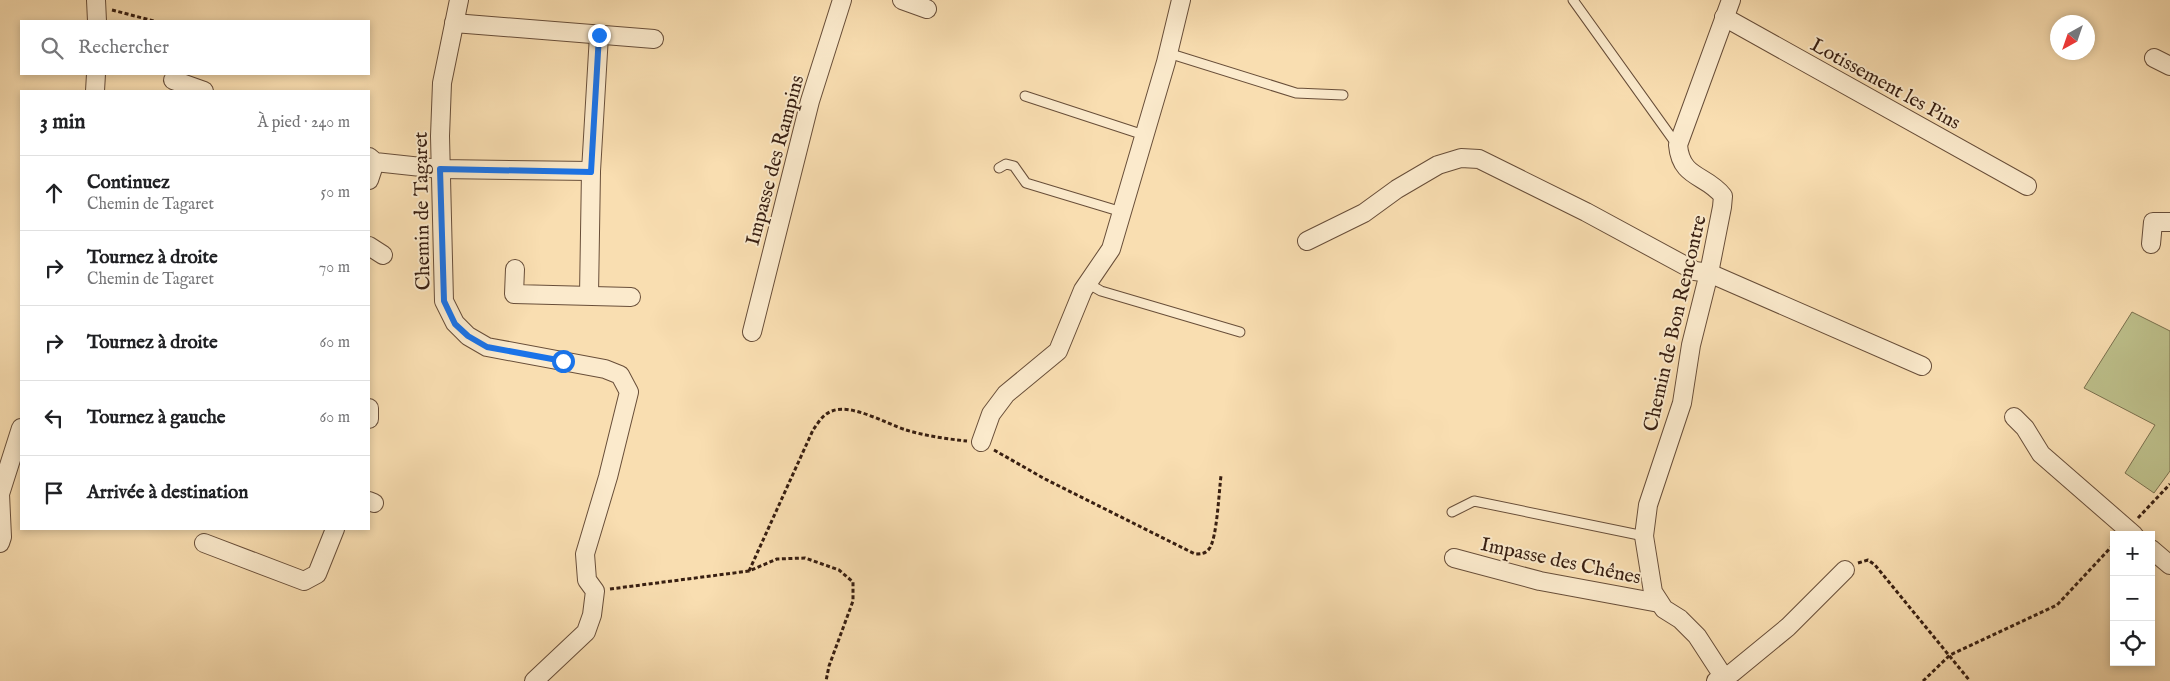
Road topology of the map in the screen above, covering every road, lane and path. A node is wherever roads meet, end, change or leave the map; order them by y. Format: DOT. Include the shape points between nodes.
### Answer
graph roads {
  1 [pos="459,0"];
  2 [pos="842,0"];
  3 [pos="902,0"];
  4 [pos="1181,0"];
  5 [pos="1573,0"];
  6 [pos="1731,0"];
  7 [pos="927,9"];
  8 [pos="96,10"];
  9 [pos="1724,17"];
  10 [pos="149,20"];
  11 [pos="454,23"];
  12 [pos="599,35"];
  13 [pos="654,39"];
  14 [pos="1168,53"];
  15 [pos="2154,58"];
  16 [pos="2170,66"];
  17 [pos="96,75"];
  18 [pos="173,80"];
  19 [pos="95,90"];
  20 [pos="201,90"];
  21 [pos="1343,94"];
  22 [pos="1025,96"];
  23 [pos="1144,135"];
  24 [pos="1678,145"];
  25 [pos="372,160"];
  26 [pos="999,168"];
  27 [pos="440,169"];
  28 [pos="591,172"];
  29 [pos="370,173"];
  30 [pos="2027,186"];
  31 [pos="1122,212"];
  32 [pos="2170,222"];
  33 [pos="1307,241"];
  34 [pos="2151,244"];
  35 [pos="515,269"];
  36 [pos="1709,273"];
  37 [pos="1087,283"];
  38 [pos="589,295"];
  39 [pos="631,297"];
  40 [pos="752,332"];
  41 [pos="1240,332"];
  42 [pos="1922,366"];
  43 [pos="2014,417"];
  44 [pos="20,431"];
  45 [pos="980,442"];
  46 [pos="1220,476"];
  47 [pos="2170,484"];
  48 [pos="1452,512"];
  49 [pos="335,530"];
  50 [pos="2129,531"];
  51 [pos="2131,531"];
  52 [pos="1644,536"];
  53 [pos="0,543"];
  54 [pos="204,543"];
  55 [pos="2110,548"];
  56 [pos="2155,553"];
  57 [pos="1454,558"];
  58 [pos="2170,565"];
  59 [pos="1844,570"];
  60 [pos="749,571"];
  61 [pos="595,591"];
  62 [pos="1659,603"];
  63 [pos="1950,655"];
  64 [pos="1720,679"];
  65 [pos="534,681"];
  66 [pos="826,681"];
  67 [pos="1923,681"];
  68 [pos="1970,681"];
  1 -- 11 [label="street, Chemin de Tagaret"];
  2 -- 40 [label="street, Impasse des Rampins" via="810,101"];
  3 -- 7 [label="street"];
  4 -- 14 [label="street"];
  5 -- 24 [label="lane"];
  6 -- 9 [label="street"];
  8 -- 10 [label="path"];
  9 -- 24 [label="street"];
  9 -- 30 [label="street, Lotissement les Pins"];
  11 -- 12 [label="street"];
  11 -- 27 [label="street, Chemin de Tagaret" via="442,83"];
  12 -- 13 [label="street"];
  12 -- 28 [label="street"];
  14 -- 21 [label="lane" via="1296,93"];
  14 -- 23 [label="street"];
  15 -- 16 [label="street"];
  17 -- 19 [label="street"];
  18 -- 20 [label="street"];
  22 -- 23 [label="lane"];
  23 -- 31 [label="street"];
  24 -- 36 [label="street, Chemin de Bon Rencontre" via="1678,156 1683,166 1723,196"];
  25 -- 27 [label="street"];
  25 -- 29 [label="street"];
  26 -- 31 [label="lane" via="1006,164 1014,166 1026,183"];
  27 -- 28 [label="street"];
  27 -- 61 [label="street, Chemin de Tagaret" via="444,301 455,324 487,347 605,369 620,375 629,392 608,477 584,554 586,580"];
  28 -- 38 [label="street"];
  31 -- 37 [label="street" via="1111,249"];
  32 -- 34 [label="street" via="2153,222"];
  33 -- 36 [label="street" via="1364,213 1397,189 1438,166 1462,158 1479,159 1695,271"];
  35 -- 38 [label="street" via="514,294"];
  36 -- 42 [label="street"];
  36 -- 52 [label="street, Chemin de Bon Rencontre" via="1691,345 1682,403 1648,505"];
  37 -- 41 [label="lane" via="1102,291"];
  37 -- 45 [label="street" via="1058,351 1006,394 991,414"];
  38 -- 39 [label="street"];
  43 -- 50 [label="street" via="2026,428 2041,454"];
  44 -- 53 [label="street" via="0,494"];
  45 -- 46 [label="path" via="1045,479 1195,554 1202,554 1210,548"];
  45 -- 60 [label="path" via="942,438 905,430 851,410 832,410 813,430"];
  47 -- 51 [label="path"];
  48 -- 52 [label="lane" via="1474,501"];
  49 -- 54 [label="street" via="317,574 304,581"];
  52 -- 62 [label="street, Chemin de Bon Rencontre" via="1650,582"];
  55 -- 63 [label="path" via="2057,605"];
  56 -- 58 [label="street"];
  57 -- 62 [label="street, Impasse des Chênes" via="1540,581"];
  59 -- 63 [label="path" via="1868,560 1875,565"];
  59 -- 64 [label="street" via="1788,627 1732,673"];
  60 -- 61 [label="path"];
  60 -- 66 [label="path" via="778,559 805,558 839,570 853,582 853,601"];
  61 -- 65 [label="street" via="586,632"];
  62 -- 64 [label="street, Chemin de Bon Rencontre" via="1697,636"];
  63 -- 67 [label="path"];
  63 -- 68 [label="path"];
}
